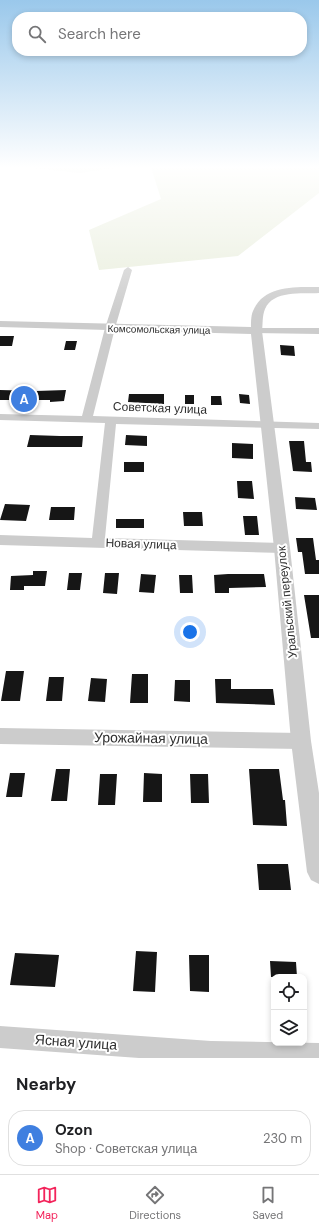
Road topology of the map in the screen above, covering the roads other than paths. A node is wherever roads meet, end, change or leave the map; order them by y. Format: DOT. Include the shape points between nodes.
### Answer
graph roads {
  1 [pos="128,270"];
  2 [pos="319,290"];
  3 [pos="0,324"];
  4 [pos="110,328"];
  5 [pos="256,331"];
  6 [pos="319,331"];
  7 [pos="0,417"];
  8 [pos="87,419"];
  9 [pos="111,420"];
  10 [pos="267,424"];
  11 [pos="319,426"];
  12 [pos="0,540"];
  13 [pos="98,543"];
  14 [pos="282,548"];
  15 [pos="0,736"];
  16 [pos="301,741"];
  17 [pos="319,872"];
  18 [pos="0,1037"];
  19 [pos="319,1054"];
  1 -- 4 [label="street"];
  2 -- 5 [label="street, Уральский переулок" via="282,292 269,296 259,309"];
  3 -- 4 [label="street, Комсомольская улица"];
  4 -- 5 [label="street, Комсомольская улица"];
  4 -- 8 [label="street"];
  5 -- 6 [label="street, Комсомольская улица"];
  5 -- 10 [label="street, Уральский переулок"];
  7 -- 8 [label="street, Советская улица"];
  8 -- 9 [label="street, Советская улица"];
  9 -- 10 [label="street, Советская улица"];
  9 -- 13 [label="street"];
  10 -- 11 [label="street, Советская улица"];
  10 -- 14 [label="street, Уральский переулок"];
  12 -- 13 [label="street, Новая улица"];
  13 -- 14 [label="street, Новая улица"];
  14 -- 16 [label="street, Уральский переулок"];
  15 -- 16 [label="street, Урожайная улица"];
  16 -- 17 [label="street, Уральский переулок"];
  18 -- 19 [label="street, Ясная улица" via="211,1052"];
}
